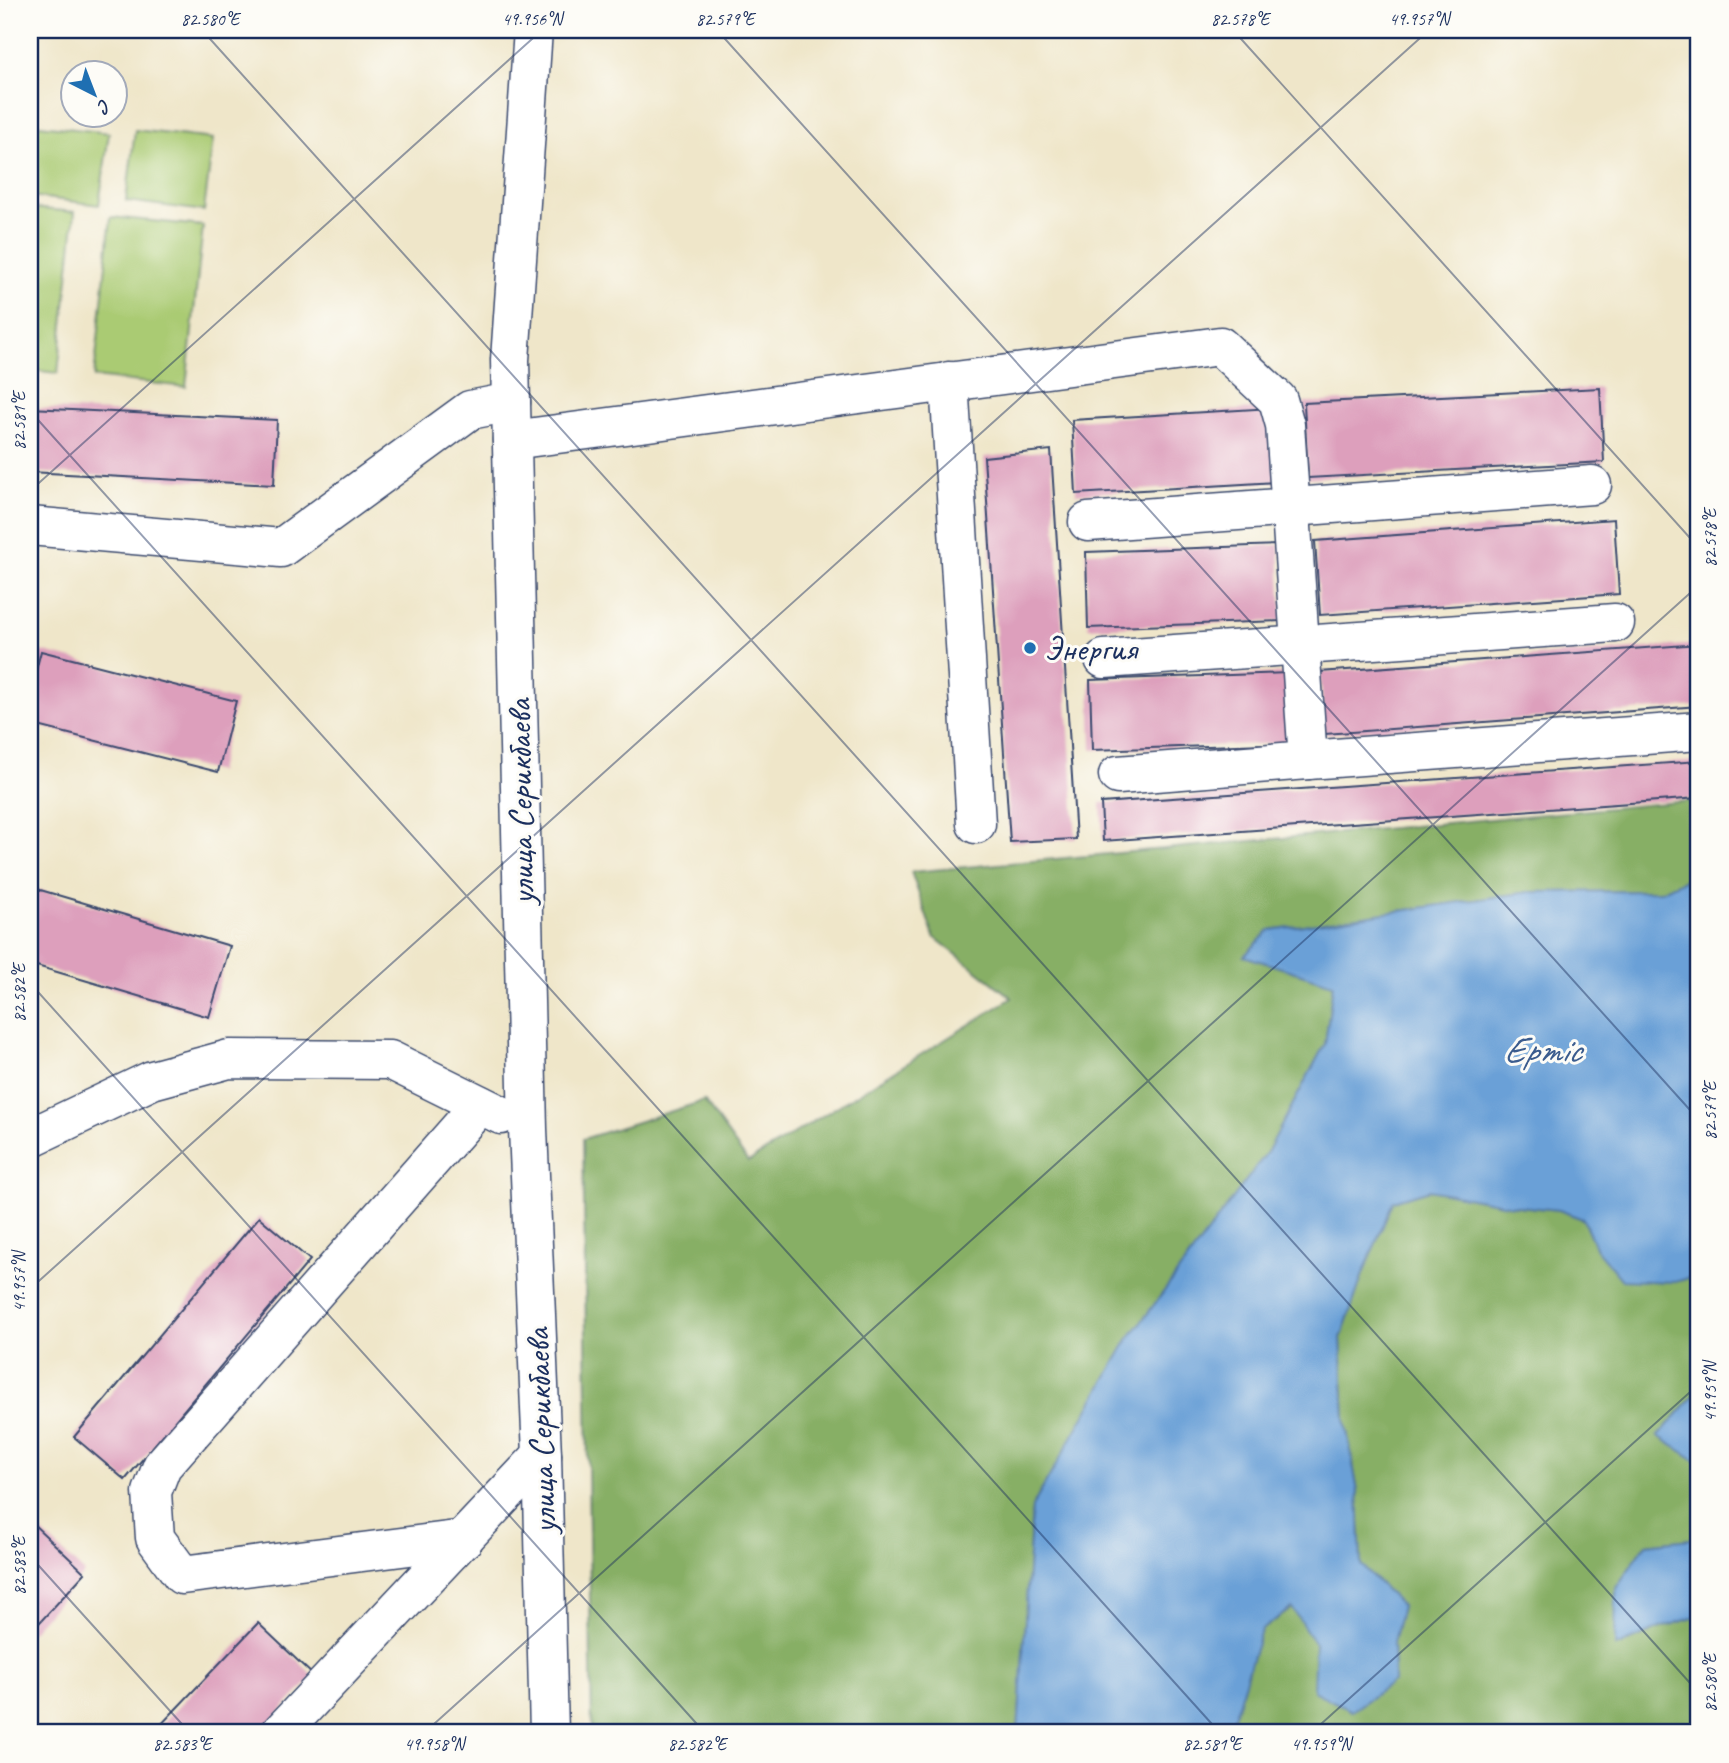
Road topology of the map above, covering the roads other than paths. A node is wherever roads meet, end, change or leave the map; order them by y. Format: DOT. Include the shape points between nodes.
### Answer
graph roads {
  1 [pos="533,30"];
  2 [pos="949,381"];
  3 [pos="511,402"];
  4 [pos="512,457"];
  5 [pos="1592,485"];
  6 [pos="1291,506"];
  7 [pos="1088,522"];
  8 [pos="30,526"];
  9 [pos="1615,623"];
  10 [pos="1300,646"];
  11 [pos="1104,659"];
  12 [pos="1699,731"];
  13 [pos="1308,760"];
  14 [pos="1118,775"];
  15 [pos="975,824"];
  16 [pos="480,1105"];
  17 [pos="528,1129"];
  18 [pos="30,1138"];
  19 [pos="542,1455"];
  20 [pos="464,1539"];
  21 [pos="280,1733"];
  22 [pos="549,1733"];
  1 -- 3 [label="street, улица Серикбаева"];
  2 -- 4 [label="street"];
  2 -- 6 [label="street" via="1220,346 1278,400 1285,425"];
  2 -- 15 [label="street"];
  3 -- 4 [label="street, улица Серикбаева"];
  3 -- 8 [label="street" via="470,410 281,548"];
  4 -- 17 [label="street, улица Серикбаева"];
  5 -- 6 [label="street"];
  6 -- 7 [label="street"];
  6 -- 10 [label="street"];
  9 -- 10 [label="street"];
  10 -- 11 [label="street"];
  10 -- 13 [label="street"];
  12 -- 13 [label="street"];
  13 -- 14 [label="street"];
  16 -- 17 [label="street"];
  16 -- 18 [label="street" via="390,1060 229,1059 152,1080"];
  16 -- 20 [label="street" via="162,1466 152,1492 155,1538 182,1575"];
  17 -- 19 [label="street, улица Серикбаева"];
  19 -- 20 [label="street"];
  19 -- 22 [label="street, улица Серикбаева"];
  20 -- 21 [label="street"];
}
